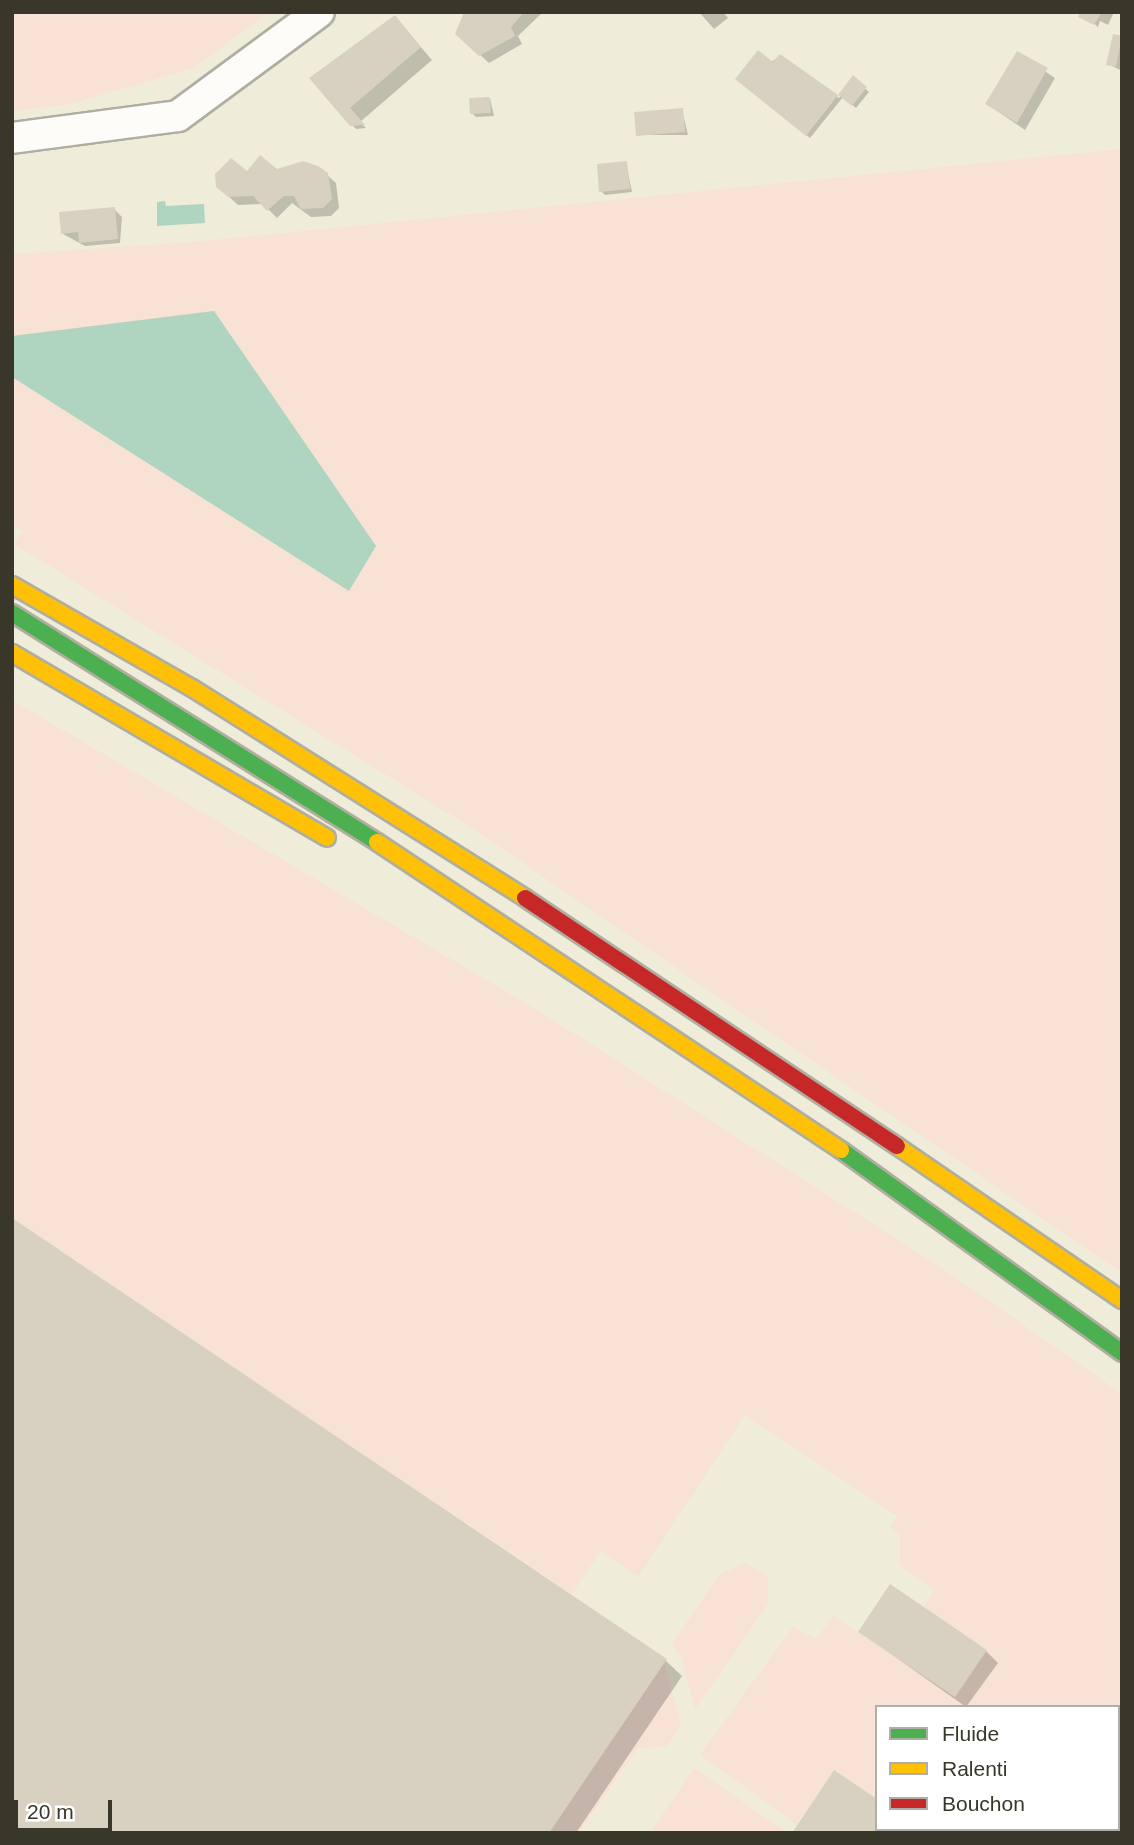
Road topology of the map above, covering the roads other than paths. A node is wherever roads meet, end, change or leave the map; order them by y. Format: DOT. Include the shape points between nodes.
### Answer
graph roads {
  1 [pos="318,12"];
  2 [pos="12,138"];
  3 [pos="12,585"];
  4 [pos="58,589"];
  5 [pos="12,613"];
  6 [pos="12,653"];
  7 [pos="192,688"];
  8 [pos="348,850"];
  9 [pos="408,886"];
  10 [pos="563,965"];
  11 [pos="1122,1300"];
  12 [pos="1122,1353"];
  1 -- 2 [label="street" via="178,116"];
  3 -- 7 [label="highway"];
  4 -- 7 [label="highway" via="162,654"];
  5 -- 10 [label="highway" via="188,719"];
  6 -- 8 [label="highway"];
  7 -- 11 [label="highway" via="629,963"];
  9 -- 10 [label="highway" via="492,935"];
  10 -- 12 [label="highway" via="828,1140"];
}
